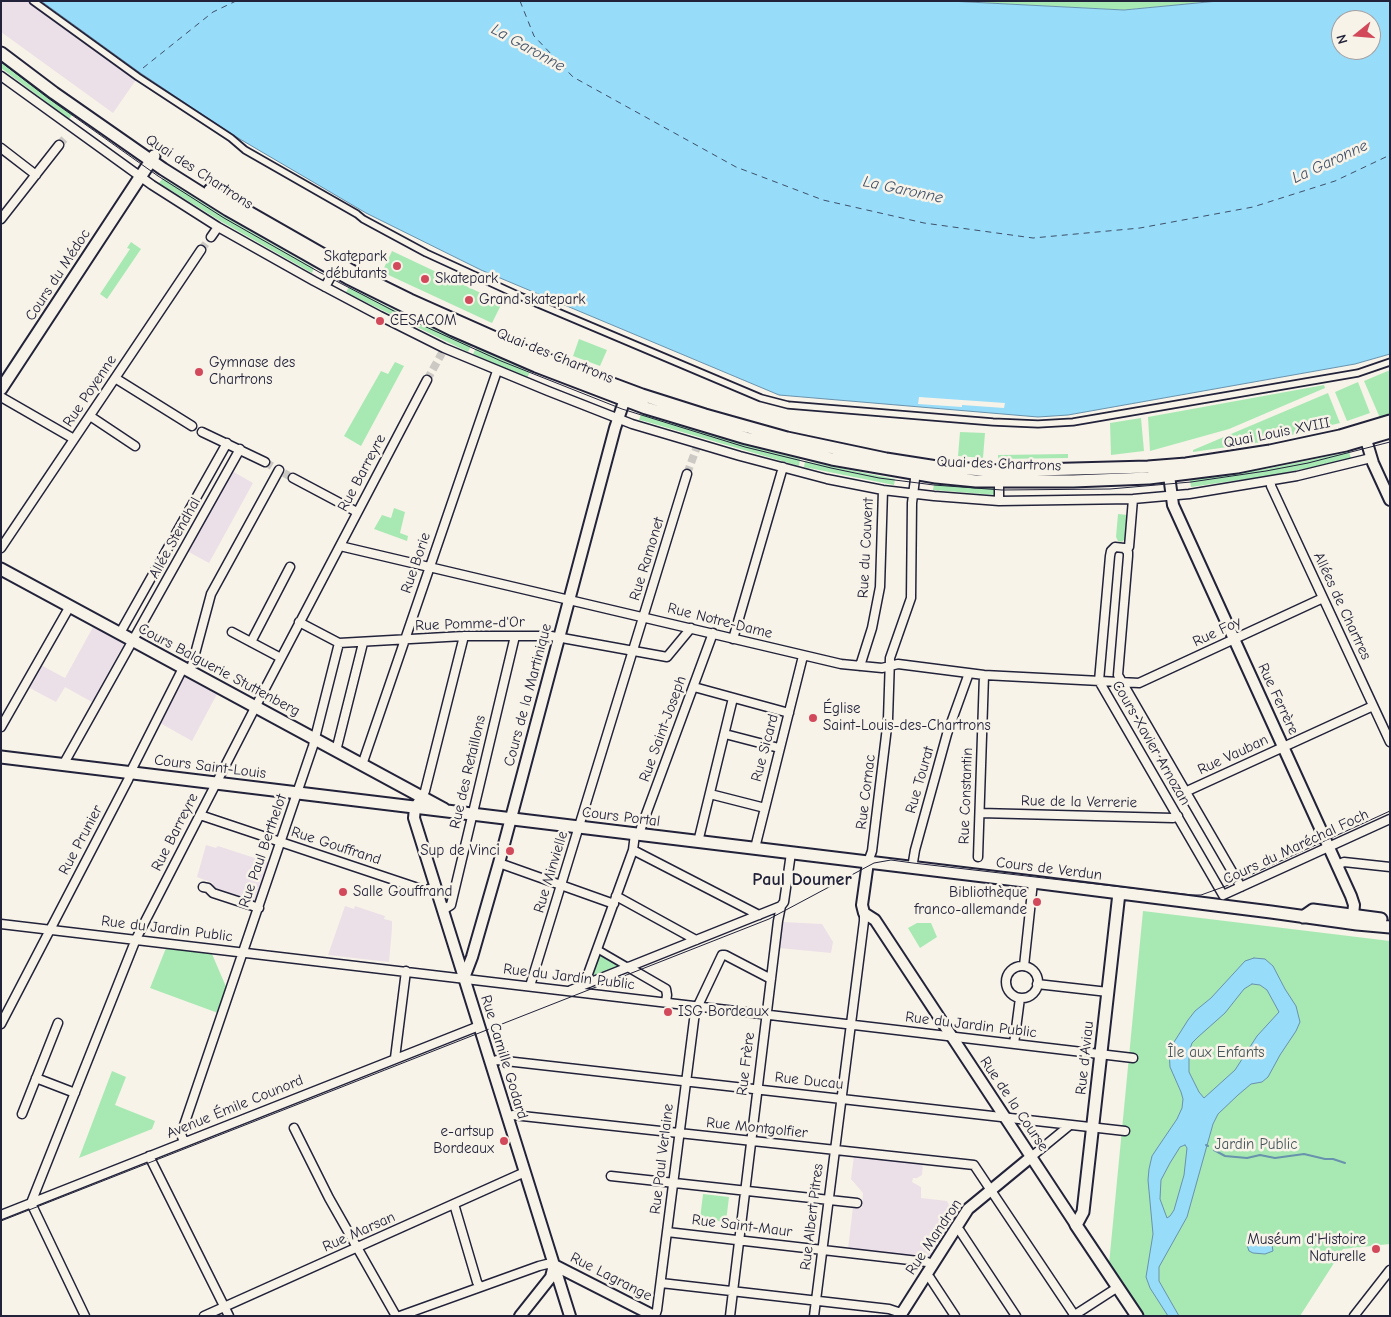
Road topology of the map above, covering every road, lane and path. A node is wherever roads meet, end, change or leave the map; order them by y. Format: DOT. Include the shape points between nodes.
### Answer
graph roads {
  1 [pos="33,1"];
  2 [pos="1,45"];
  3 [pos="1,53"];
  4 [pos="1,76"];
  5 [pos="72,128"];
  6 [pos="67,136"];
  7 [pos="59,145"];
  8 [pos="1,148"];
  9 [pos="153,157"];
  10 [pos="36,175"];
  11 [pos="140,176"];
  12 [pos="1,219"];
  13 [pos="218,227"];
  14 [pos="211,237"];
  15 [pos="201,250"];
  16 [pos="337,267"];
  17 [pos="325,287"];
  18 [pos="1390,362"];
  19 [pos="496,371"];
  20 [pos="115,378"];
  21 [pos="427,380"];
  22 [pos="1,389"];
  23 [pos="626,395"];
  24 [pos="1,397"];
  25 [pos="90,416"];
  26 [pos="618,419"];
  27 [pos="1390,421"];
  28 [pos="192,426"];
  29 [pos="202,432"];
  30 [pos="1390,432"];
  31 [pos="1364,435"];
  32 [pos="74,439"];
  33 [pos="226,443"];
  34 [pos="135,446"];
  35 [pos="240,450"];
  36 [pos="1371,458"];
  37 [pos="265,462"];
  38 [pos="783,468"];
  39 [pos="916,469"];
  40 [pos="279,470"];
  41 [pos="1168,470"];
  42 [pos="687,474"];
  43 [pos="999,476"];
  44 [pos="293,478"];
  45 [pos="1270,481"];
  46 [pos="882,490"];
  47 [pos="913,494"];
  48 [pos="1171,496"];
  49 [pos="1133,499"];
  50 [pos="1390,500"];
  51 [pos="999,501"];
  52 [pos="357,512"];
  53 [pos="340,546"];
  54 [pos="1,548"];
  55 [pos="1127,549"];
  56 [pos="290,567"];
  57 [pos="430,567"];
  58 [pos="1,569"];
  59 [pos="1323,598"];
  60 [pos="570,600"];
  61 [pos="70,606"];
  62 [pos="644,617"];
  63 [pos="299,622"];
  64 [pos="691,628"];
  65 [pos="232,632"];
  66 [pos="713,633"];
  67 [pos="120,634"];
  68 [pos="464,636"];
  69 [pos="515,636"];
  70 [pos="559,637"];
  71 [pos="733,639"];
  72 [pos="1234,639"];
  73 [pos="133,640"];
  74 [pos="404,640"];
  75 [pos="251,642"];
  76 [pos="363,643"];
  77 [pos="339,644"];
  78 [pos="634,651"];
  79 [pos="803,656"];
  80 [pos="281,658"];
  81 [pos="891,665"];
  82 [pos="860,666"];
  83 [pos="186,669"];
  84 [pos="968,673"];
  85 [pos="984,675"];
  86 [pos="1098,681"];
  87 [pos="1121,682"];
  88 [pos="694,687"];
  89 [pos="734,698"];
  90 [pos="1373,706"];
  91 [pos="255,707"];
  92 [pos="789,713"];
  93 [pos="1,727"];
  94 [pos="725,734"];
  95 [pos="315,739"];
  96 [pos="1390,742"];
  97 [pos="1283,747"];
  98 [pos="779,748"];
  99 [pos="336,751"];
  100 [pos="1,757"];
  101 [pos="362,764"];
  102 [pos="63,765"];
  103 [pos="130,773"];
  104 [pos="216,783"];
  105 [pos="1185,792"];
  106 [pos="298,793"];
  107 [pos="710,794"];
  108 [pos="422,797"];
  109 [pos="415,808"];
  110 [pos="765,808"];
  111 [pos="447,812"];
  112 [pos="472,814"];
  113 [pos="980,814"];
  114 [pos="200,815"];
  115 [pos="1178,816"];
  116 [pos="511,819"];
  117 [pos="1390,819"];
  118 [pos="579,827"];
  119 [pos="638,834"];
  120 [pos="281,842"];
  121 [pos="698,842"];
  122 [pos="1329,847"];
  123 [pos="755,848"];
  124 [pos="634,850"];
  125 [pos="791,853"];
  126 [pos="978,858"];
  127 [pos="868,862"];
  128 [pos="499,863"];
  129 [pos="1337,865"];
  130 [pos="1390,867"];
  131 [pos="912,868"];
  132 [pos="1034,882"];
  133 [pos="561,885"];
  134 [pos="203,887"];
  135 [pos="1241,887"];
  136 [pos="436,888"];
  137 [pos="1119,893"];
  138 [pos="615,900"];
  139 [pos="1223,900"];
  140 [pos="781,906"];
  141 [pos="259,908"];
  142 [pos="443,910"];
  143 [pos="864,913"];
  144 [pos="1353,915"];
  145 [pos="759,916"];
  146 [pos="1303,917"];
  147 [pos="1327,920"];
  148 [pos="1390,920"];
  149 [pos="1,924"];
  150 [pos="1390,927"];
  151 [pos="50,929"];
  152 [pos="136,939"];
  153 [pos="696,940"];
  154 [pos="597,949"];
  155 [pos="244,952"];
  156 [pos="1024,966"];
  157 [pos="628,967"];
  158 [pos="406,971"];
  159 [pos="464,978"];
  160 [pos="771,979"];
  161 [pos="1037,984"];
  162 [pos="584,985"];
  163 [pos="530,986"];
  164 [pos="569,990"];
  165 [pos="1108,992"];
  166 [pos="1020,998"];
  167 [pos="666,1002"];
  168 [pos="697,1006"];
  169 [pos="766,1015"];
  170 [pos="58,1023"];
  171 [pos="1,1024"];
  172 [pos="850,1025"];
  173 [pos="479,1026"];
  174 [pos="952,1037"];
  175 [pos="1014,1044"];
  176 [pos="1101,1054"];
  177 [pos="395,1058"];
  178 [pos="1134,1058"];
  179 [pos="490,1062"];
  180 [pos="36,1078"];
  181 [pos="686,1082"];
  182 [pos="757,1090"];
  183 [pos="75,1093"];
  184 [pos="841,1099"];
  185 [pos="22,1114"];
  186 [pos="507,1117"];
  187 [pos="1005,1117"];
  188 [pos="1070,1124"];
  189 [pos="1093,1127"];
  190 [pos="294,1128"];
  191 [pos="1125,1131"];
  192 [pos="680,1133"];
  193 [pos="751,1141"];
  194 [pos="184,1142"];
  195 [pos="834,1150"];
  196 [pos="149,1156"];
  197 [pos="1031,1156"];
  198 [pos="525,1172"];
  199 [pos="611,1176"];
  200 [pos="673,1182"];
  201 [pos="745,1190"];
  202 [pos="991,1190"];
  203 [pos="828,1200"];
  204 [pos="31,1203"];
  205 [pos="857,1203"];
  206 [pos="454,1204"];
  207 [pos="1,1214"];
  208 [pos="1076,1225"];
  209 [pos="955,1228"];
  210 [pos="667,1232"];
  211 [pos="739,1240"];
  212 [pos="357,1248"];
  213 [pos="822,1250"];
  214 [pos="932,1264"];
  215 [pos="554,1265"];
  216 [pos="1389,1271"];
  217 [pos="926,1274"];
  218 [pos="661,1283"];
  219 [pos="480,1287"];
  220 [pos="1118,1287"];
  221 [pos="733,1291"];
  222 [pos="816,1300"];
  223 [pos="223,1307"];
  224 [pos="1133,1314"];
  225 [pos="900,1315"];
  226 [pos="85,1316"];
  227 [pos="204,1316"];
  228 [pos="229,1316"];
  229 [pos="396,1316"];
  230 [pos="400,1316"];
  231 [pos="520,1316"];
  232 [pos="570,1316"];
  233 [pos="655,1316"];
  234 [pos="730,1316"];
  235 [pos="814,1316"];
  236 [pos="955,1316"];
  237 [pos="1016,1316"];
  238 [pos="1074,1316"];
  239 [pos="1354,1316"];
  1 -- 18 [label="street" via="138,78 232,138 245,150 363,219 426,253 522,297 761,398 788,405 993,422 1073,422 1358,374"];
  2 -- 9 [label="main road, Quai des Chartrons"];
  3 -- 9 [label="main road, Quai des Chartrons" via="54,93"];
  4 -- 5 [label="street"];
  5 -- 6 [label="street"];
  5 -- 11 [label="street"];
  7 -- 10 [label="street"];
  8 -- 10 [label="street"];
  9 -- 11 [label="main road, Cours du Médoc"];
  9 -- 16 [label="main road, Quai des Chartrons"];
  10 -- 12 [label="street"];
  11 -- 13 [label="street"];
  11 -- 22 [label="main road, Cours du Médoc"];
  13 -- 14 [label="street"];
  13 -- 17 [label="street"];
  15 -- 20 [label="street, Rue Poyenne"];
  16 -- 17 [label="street"];
  16 -- 23 [label="main road, Quai des Chartrons"];
  17 -- 19 [label="street" via="443,351"];
  19 -- 26 [label="street"];
  19 -- 57 [label="street, Rue Borie"];
  20 -- 25 [label="street, Rue Poyenne"];
  20 -- 28 [label="street"];
  21 -- 52 [label="street, Rue Barreyre"];
  23 -- 26 [label="street, Cours de la Martinique"];
  23 -- 39 [label="main road, Quai des Chartrons"];
  24 -- 32 [label="street"];
  25 -- 32 [label="street, Rue Poyenne"];
  25 -- 34 [label="street"];
  26 -- 38 [label="street"];
  26 -- 60 [label="street, Cours de la Martinique"];
  27 -- 31 [label="main road, Quai Louis XVIII"];
  29 -- 33 [label="street"];
  30 -- 31 [label="main road, Quai Louis XVIII"];
  31 -- 36 [label="street"];
  31 -- 41 [label="main road, Quai Louis XVIII"];
  32 -- 54 [label="street, Rue Poyenne"];
  33 -- 35 [label="street"];
  33 -- 67 [label="street, Allée Stendhal"];
  35 -- 37 [label="street"];
  35 -- 73 [label="street, Allée Stendhal"];
  36 -- 45 [label="street"];
  36 -- 50 [label="street"];
  38 -- 46 [label="street"];
  38 -- 71 [label="street"];
  39 -- 43 [label="main road, Quai des Chartrons" via="976,481"];
  39 -- 47 [label="street, Rue Cornac"];
  40 -- 83 [label="street, Rue Prunier" via="211,594 192,665"];
  41 -- 43 [label="main road, Quai des Chartrons" via="1110,480"];
  41 -- 48 [label="street, Rue Ferrère"];
  42 -- 62 [label="street, Rue Ramonet"];
  43 -- 51 [label="street"];
  44 -- 52 [label="street"];
  45 -- 48 [label="street"];
  45 -- 59 [label="street, Allées de Chartres"];
  46 -- 47 [label="street"];
  46 -- 82 [label="street, Rue du Couvent" via="880,587"];
  47 -- 51 [label="street"];
  47 -- 81 [label="street, Rue Cornac" via="911,598 890,658"];
  48 -- 49 [label="street"];
  48 -- 72 [label="street, Rue Ferrère"];
  49 -- 51 [label="street"];
  49 -- 55 [label="street, Cours Xavier Arnozan"];
  52 -- 53 [label="street, Rue Barreyre"];
  53 -- 57 [label="street, Rue Notre-Dame"];
  53 -- 63 [label="street, Rue Barreyre"];
  55 -- 86 [label="street, Cours Xavier Arnozan" via="1115,547 1111,551"];
  55 -- 87 [label="street, Cours Xavier Arnozan" via="1118,675"];
  56 -- 75 [label="street"];
  57 -- 60 [label="street, Rue Notre-Dame"];
  57 -- 74 [label="street, Rue Borie"];
  58 -- 61 [label="main road, Cours Balguerie Stuttenberg"];
  59 -- 72 [label="street, Rue Foy"];
  59 -- 90 [label="street, Allées de Chartres"];
  60 -- 62 [label="street, Rue Notre-Dame"];
  60 -- 70 [label="street, Cours de la Martinique"];
  61 -- 67 [label="main road, Cours Balguerie Stuttenberg"];
  61 -- 93 [label="street"];
  62 -- 64 [label="street, Rue Notre-Dame"];
  62 -- 78 [label="street, Rue Ramonet"];
  63 -- 77 [label="street"];
  63 -- 80 [label="street, Rue Barreyre"];
  64 -- 66 [label="street, Rue Notre-Dame"];
  64 -- 78 [label="street, Rue Pomme-d'Or" via="666,657"];
  65 -- 75 [label="street"];
  66 -- 71 [label="street, Rue Notre-Dame"];
  66 -- 88 [label="street, Rue Saint-Joseph"];
  67 -- 73 [label="main road, Cours Balguerie Stuttenberg"];
  68 -- 69 [label="street, Rue Pomme-d'Or"];
  68 -- 74 [label="street, Rue Pomme-d'Or"];
  68 -- 108 [label="street"];
  69 -- 70 [label="street, Rue Pomme-d'Or"];
  69 -- 112 [label="street, Rue des Retaillons"];
  70 -- 78 [label="street, Rue Pomme-d'Or"];
  70 -- 116 [label="street, Cours de la Martinique"];
  71 -- 79 [label="street, Rue Notre-Dame"];
  72 -- 87 [label="street, Rue Foy" via="1138,683"];
  72 -- 97 [label="street, Rue Ferrère"];
  73 -- 83 [label="main road, Cours Balguerie Stuttenberg"];
  73 -- 102 [label="street, Allée Stendhal"];
  74 -- 76 [label="street, Rue Pomme-d'Or"];
  74 -- 101 [label="street, Rue Borie"];
  75 -- 80 [label="street"];
  76 -- 77 [label="street, Rue Pomme-d'Or"];
  76 -- 99 [label="street"];
  77 -- 95 [label="street, Rue Paul Berthelot"];
  78 -- 118 [label="street, Rue Minvielle"];
  79 -- 82 [label="street, Rue Notre-Dame"];
  79 -- 92 [label="street, Rue Sicard"];
  80 -- 91 [label="street, Rue Barreyre"];
  81 -- 82 [label="street, Rue Notre-Dame" via="882,668"];
  81 -- 84 [label="street, Rue Notre-Dame"];
  81 -- 127 [label="street, Rue Cornac" via="888,718"];
  83 -- 91 [label="main road, Cours Balguerie Stuttenberg"];
  83 -- 103 [label="street, Rue Prunier"];
  84 -- 85 [label="street, Rue Notre-Dame"];
  84 -- 131 [label="street, Rue Tourat" via="947,734"];
  85 -- 86 [label="street, Rue Notre-Dame"];
  85 -- 113 [label="street, Rue Constantin"];
  86 -- 87 [label="street, Rue Foy"];
  86 -- 115 [label="street, Cours Xavier Arnozan"];
  87 -- 105 [label="street, Cours Xavier Arnozan"];
  88 -- 89 [label="street"];
  88 -- 119 [label="street, Rue Saint-Joseph"];
  89 -- 92 [label="street"];
  89 -- 94 [label="street"];
  90 -- 96 [label="street, Allées de Chartres"];
  90 -- 97 [label="street, Rue Vauban"];
  91 -- 95 [label="main road, Cours Balguerie Stuttenberg"];
  91 -- 104 [label="street, Rue Barreyre"];
  92 -- 98 [label="street, Rue Sicard"];
  94 -- 98 [label="street"];
  94 -- 107 [label="street"];
  95 -- 99 [label="main road, Cours Balguerie Stuttenberg"];
  95 -- 106 [label="street, Rue Paul Berthelot"];
  97 -- 105 [label="street, Rue Vauban"];
  97 -- 122 [label="street, Rue Ferrère"];
  98 -- 110 [label="street, Rue Sicard"];
  99 -- 101 [label="main road, Cours Balguerie Stuttenberg"];
  100 -- 102 [label="main road, Cours Saint-Louis"];
  101 -- 108 [label="main road, Cours Balguerie Stuttenberg"];
  102 -- 103 [label="main road, Cours Saint-Louis"];
  103 -- 104 [label="main road, Cours Saint-Louis"];
  103 -- 151 [label="street, Rue Prunier"];
  104 -- 106 [label="main road, Cours Saint-Louis"];
  104 -- 114 [label="street, Rue Barreyre"];
  105 -- 135 [label="street, Cours Xavier Arnozan"];
  106 -- 109 [label="main road, Cours Saint-Louis"];
  106 -- 120 [label="street, Rue Paul Berthelot"];
  107 -- 110 [label="street"];
  107 -- 121 [label="street"];
  108 -- 109 [label="street"];
  108 -- 111 [label="main road, Cours Portal"];
  109 -- 111 [label="main road, Cours Portal"];
  109 -- 136 [label="street, Rue Camille Godard" via="414,818"];
  110 -- 123 [label="street, Rue Sicard"];
  111 -- 112 [label="main road, Cours Portal"];
  112 -- 116 [label="main road, Cours Portal"];
  112 -- 142 [label="street, Rue des Retaillons" via="451,906"];
  113 -- 115 [label="street, Rue de la Verrerie"];
  113 -- 126 [label="street, Rue Constantin"];
  114 -- 120 [label="street, Rue Gouffrand"];
  114 -- 152 [label="street, Rue Barreyre"];
  115 -- 139 [label="street, Cours Xavier Arnozan"];
  116 -- 118 [label="main road, Cours Portal"];
  116 -- 128 [label="street, Cours de la Martinique"];
  117 -- 122 [label="street, Cours du Maréchal Foch"];
  118 -- 119 [label="main road, Cours Portal"];
  118 -- 133 [label="street, Rue Minvielle"];
  119 -- 121 [label="main road, Cours Portal"];
  119 -- 124 [label="street, Rue Saint-Joseph"];
  120 -- 136 [label="street, Rue Gouffrand" via="424,890"];
  120 -- 141 [label="street, Rue Paul Berthelot"];
  121 -- 123 [label="main road, Cours Portal"];
  122 -- 129 [label="street, Rue Ferrère"];
  122 -- 135 [label="street, Cours du Maréchal Foch"];
  123 -- 125 [label="main road, Cours Portal"];
  124 -- 138 [label="street, Rue Saint-Joseph"];
  124 -- 145 [label="street"];
  125 -- 127 [label="main road, Cours de Verdun"];
  125 -- 140 [label="street, Rue Frère"];
  127 -- 131 [label="main road, Cours de Verdun"];
  127 -- 143 [label="street" via="862,905"];
  128 -- 133 [label="street"];
  128 -- 159 [label="street, Cours de la Martinique"];
  129 -- 130 [label="street" via="1344,862"];
  129 -- 144 [label="street, Rue Ferrère" via="1354,905"];
  131 -- 132 [label="main road, Cours de Verdun"];
  132 -- 137 [label="main road, Cours de Verdun"];
  132 -- 156 [label="street"];
  133 -- 138 [label="street"];
  133 -- 163 [label="street, Rue Minvielle"];
  134 -- 141 [label="street"];
  135 -- 139 [label="street, Cours du Maréchal Foch"];
  136 -- 142 [label="street, Rue Camille Godard"];
  137 -- 139 [label="main road, Cours de Verdun"];
  137 -- 165 [label="main road, Rue d'Aviau"];
  138 -- 153 [label="street"];
  138 -- 154 [label="street, Rue Saint-Joseph"];
  139 -- 146 [label="main road, Cours de Verdun"];
  140 -- 145 [label="street"];
  140 -- 160 [label="street, Rue Frère"];
  141 -- 155 [label="street, Rue Paul Berthelot"];
  142 -- 159 [label="street, Rue Camille Godard"];
  143 -- 172 [label="street, Rue Albert Pitres"];
  143 -- 174 [label="street, Rue de la Course" via="874,920"];
  144 -- 146 [label="main road, Cours de Verdun" via="1313,910"];
  144 -- 147 [label="street"];
  144 -- 148 [label="main road, Cours de Verdun"];
  145 -- 153 [label="street"];
  146 -- 147 [label="main road, Cours de Verdun"];
  147 -- 150 [label="main road, Cours de Verdun"];
  149 -- 151 [label="street, Rue du Jardin Public"];
  151 -- 152 [label="street, Rue du Jardin Public"];
  151 -- 171 [label="street, Rue Prunier"];
  152 -- 155 [label="street, Rue du Jardin Public"];
  152 -- 183 [label="street, Rue Barreyre"];
  153 -- 157 [label="street"];
  154 -- 157 [label="street"];
  154 -- 162 [label="street, Rue Saint-Joseph"];
  155 -- 158 [label="street, Rue du Jardin Public"];
  155 -- 194 [label="street, Rue Paul Berthelot" via="181,1134"];
  156 -- 161 [label="street" via="1035,974"];
  156 -- 166 [label="street" via="1010,971 1006,980 1011,994"];
  157 -- 162 [label="street"];
  157 -- 167 [label="street" via="666,989"];
  158 -- 159 [label="street, Rue du Jardin Public"];
  158 -- 177 [label="street"];
  159 -- 163 [label="street, Rue du Jardin Public"];
  159 -- 173 [label="street, Rue Camille Godard"];
  160 -- 168 [label="street, Rue Paul Verlaine" via="725,955 720,957"];
  160 -- 169 [label="street, Rue Frère"];
  161 -- 165 [label="street"];
  161 -- 166 [label="street" via="1029,996"];
  162 -- 164 [label="street"];
  163 -- 164 [label="street, Rue du Jardin Public"];
  164 -- 167 [label="street, Rue du Jardin Public"];
  165 -- 176 [label="main road, Rue d'Aviau"];
  166 -- 175 [label="street"];
  167 -- 168 [label="street, Rue du Jardin Public"];
  168 -- 169 [label="street, Rue du Jardin Public"];
  168 -- 181 [label="street, Rue Paul Verlaine"];
  169 -- 172 [label="street, Rue du Jardin Public"];
  169 -- 182 [label="street, Rue Frère"];
  170 -- 180 [label="street"];
  172 -- 174 [label="street, Rue du Jardin Public"];
  172 -- 184 [label="street, Rue Albert Pitres"];
  173 -- 177 [label="street, Avenue Émile Counord"];
  173 -- 179 [label="street, Rue Camille Godard"];
  174 -- 175 [label="street, Rue du Jardin Public"];
  174 -- 187 [label="street, Rue de la Course"];
  175 -- 176 [label="street, Rue du Jardin Public"];
  176 -- 178 [label="street, Rue du Jardin Public"];
  176 -- 189 [label="main road, Rue d'Aviau"];
  177 -- 194 [label="street, Avenue Émile Counord"];
  179 -- 181 [label="street, Rue Ducau" via="497,1060"];
  179 -- 186 [label="street, Rue Camille Godard"];
  180 -- 183 [label="street"];
  180 -- 185 [label="street"];
  181 -- 182 [label="street, Rue Ducau"];
  181 -- 192 [label="street, Rue Paul Verlaine"];
  182 -- 184 [label="street, Rue Ducau"];
  182 -- 193 [label="street, Rue Frère"];
  183 -- 204 [label="street, Rue Barreyre"];
  184 -- 187 [label="street, Rue Ducau"];
  184 -- 195 [label="street, Rue Albert Pitres"];
  186 -- 192 [label="street, Rue Montgolfier" via="513,1115"];
  186 -- 198 [label="street, Rue Camille Godard"];
  187 -- 188 [label="street, Rue Ducau"];
  187 -- 197 [label="street, Rue de la Course"];
  188 -- 189 [label="street, Rue Ducau"];
  188 -- 197 [label="street, Rue Mandron"];
  189 -- 191 [label="street, Rue Ducau"];
  189 -- 208 [label="main road, Rue d'Aviau" via="1083,1212"];
  190 -- 212 [label="street"];
  192 -- 193 [label="street, Rue Montgolfier"];
  192 -- 200 [label="street, Rue Paul Verlaine"];
  193 -- 195 [label="street, Rue Montgolfier"];
  193 -- 201 [label="street, Rue Frère"];
  194 -- 196 [label="street, Avenue Émile Counord"];
  195 -- 202 [label="street, Rue Montgolfier" via="974,1165"];
  195 -- 203 [label="street, Rue Albert Pitres"];
  196 -- 204 [label="street, Avenue Émile Counord"];
  196 -- 223 [label="street"];
  197 -- 202 [label="street, Rue Mandron"];
  197 -- 208 [label="street, Rue de la Course"];
  198 -- 206 [label="street, Rue Marsan"];
  198 -- 215 [label="street, Rue Camille Godard"];
  199 -- 200 [label="street"];
  200 -- 201 [label="street"];
  200 -- 210 [label="street, Rue Paul Verlaine"];
  201 -- 203 [label="street"];
  201 -- 211 [label="street, Rue Frère"];
  202 -- 209 [label="street, Rue Mandron" via="968,1209"];
  202 -- 238 [label="street, Rue Montgolfier"];
  203 -- 205 [label="street"];
  203 -- 213 [label="street, Rue Albert Pitres"];
  204 -- 207 [label="street, Avenue Émile Counord"];
  204 -- 226 [label="street"];
  206 -- 212 [label="street, Rue Marsan"];
  206 -- 219 [label="street"];
  208 -- 220 [label="main road, Rue de la Course"];
  209 -- 214 [label="street, Rue Mandron"];
  209 -- 237 [label="street"];
  210 -- 211 [label="street, Rue Saint-Maur"];
  210 -- 218 [label="street, Rue Paul Verlaine"];
  211 -- 213 [label="street, Rue Saint-Maur"];
  211 -- 221 [label="street, Rue Frère"];
  212 -- 223 [label="street, Rue Marsan"];
  212 -- 229 [label="street"];
  213 -- 214 [label="street, Rue Saint-Maur"];
  213 -- 222 [label="street, Rue Albert Pitres"];
  214 -- 217 [label="street, Rue Mandron"];
  215 -- 219 [label="street" via="539,1266"];
  215 -- 231 [label="street" via="551,1278"];
  215 -- 232 [label="street, Rue Camille Godard"];
  215 -- 233 [label="street, Rue Lagrange"];
  216 -- 239 [label="street"];
  217 -- 225 [label="street, Rue Mandron"];
  217 -- 236 [label="street"];
  218 -- 221 [label="street"];
  218 -- 233 [label="street, Rue Paul Verlaine"];
  219 -- 230 [label="street"];
  220 -- 224 [label="main road, Rue de la Course"];
  220 -- 238 [label="street"];
  221 -- 222 [label="street"];
  221 -- 234 [label="street, Rue Frère"];
  222 -- 225 [label="street" via="889,1309"];
  222 -- 235 [label="street, Rue Albert Pitres"];
  223 -- 227 [label="street, Rue Marsan"];
  223 -- 228 [label="street"];
}
